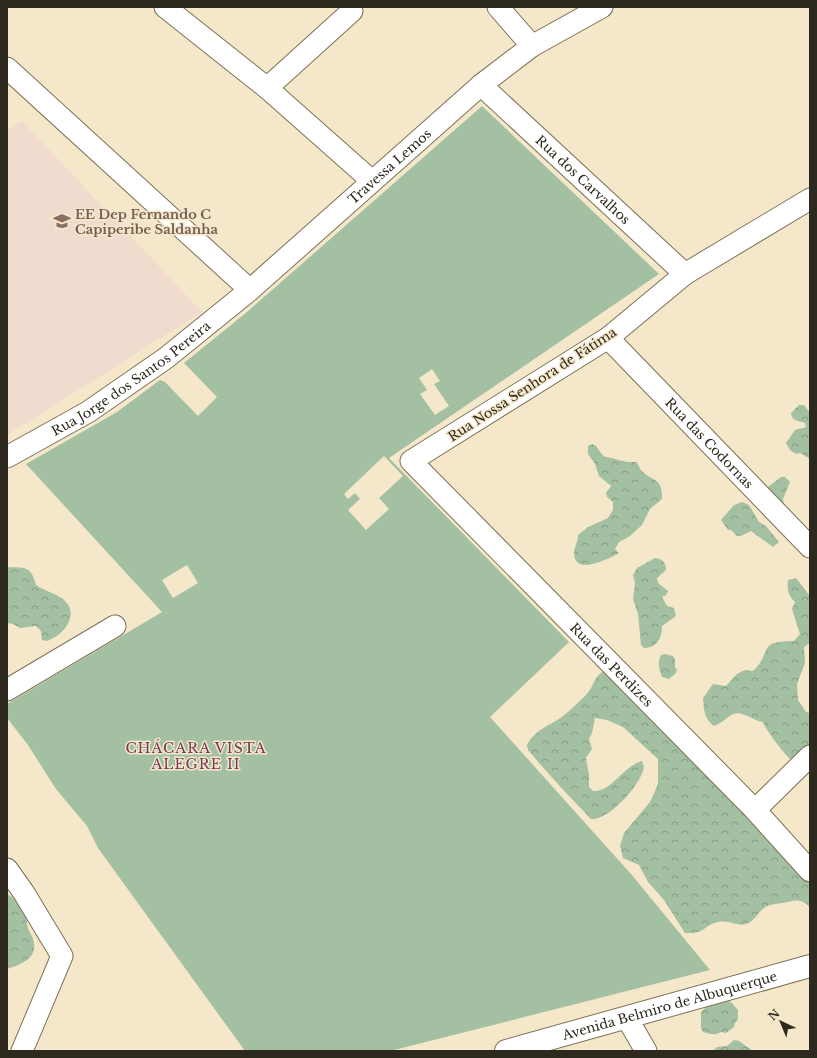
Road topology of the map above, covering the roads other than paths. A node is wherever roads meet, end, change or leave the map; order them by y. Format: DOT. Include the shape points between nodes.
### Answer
graph roads {
  1 [pos="166,7"];
  2 [pos="498,7"];
  3 [pos="602,7"];
  4 [pos="352,11"];
  5 [pos="532,46"];
  6 [pos="7,68"];
  7 [pos="481,85"];
  8 [pos="268,88"];
  9 [pos="372,181"];
  10 [pos="810,198"];
  11 [pos="684,274"];
  12 [pos="250,290"];
  13 [pos="608,338"];
  14 [pos="7,458"];
  15 [pos="411,461"];
  16 [pos="810,547"];
  17 [pos="115,626"];
  18 [pos="7,690"];
  19 [pos="810,756"];
  20 [pos="755,810"];
  21 [pos="7,869"];
  22 [pos="810,871"];
  23 [pos="810,966"];
  24 [pos="627,1018"];
  25 [pos="22,1051"];
  26 [pos="506,1051"];
  27 [pos="646,1051"];
  1 -- 8 [label="street"];
  2 -- 5 [label="street"];
  3 -- 5 [label="street, Travessa Lemos"];
  4 -- 8 [label="street"];
  5 -- 7 [label="street, Travessa Lemos"];
  6 -- 12 [label="street"];
  7 -- 9 [label="street, Travessa Lemos"];
  7 -- 11 [label="street, Rua dos Carvalhos"];
  8 -- 9 [label="street"];
  9 -- 12 [label="street, Travessa Lemos"];
  10 -- 11 [label="street, Rua Nossa Senhora de Fátima"];
  11 -- 13 [label="street, Rua Nossa Senhora de Fátima"];
  12 -- 14 [label="street, Rua Jorge dos Santos Pereira" via="166,358 88,412"];
  13 -- 15 [label="street, Rua Nossa Senhora de Fátima"];
  13 -- 16 [label="street, Rua das Codornas"];
  15 -- 20 [label="street, Rua das Perdizes"];
  17 -- 18 [label="street"];
  19 -- 20 [label="street"];
  20 -- 22 [label="street, Rua das Perdizes"];
  21 -- 25 [label="street" via="62,956"];
  23 -- 24 [label="main road, Avenida Belmiro de Albuquerque"];
  24 -- 26 [label="main road, Avenida Belmiro de Albuquerque"];
  24 -- 27 [label="street"];
}
